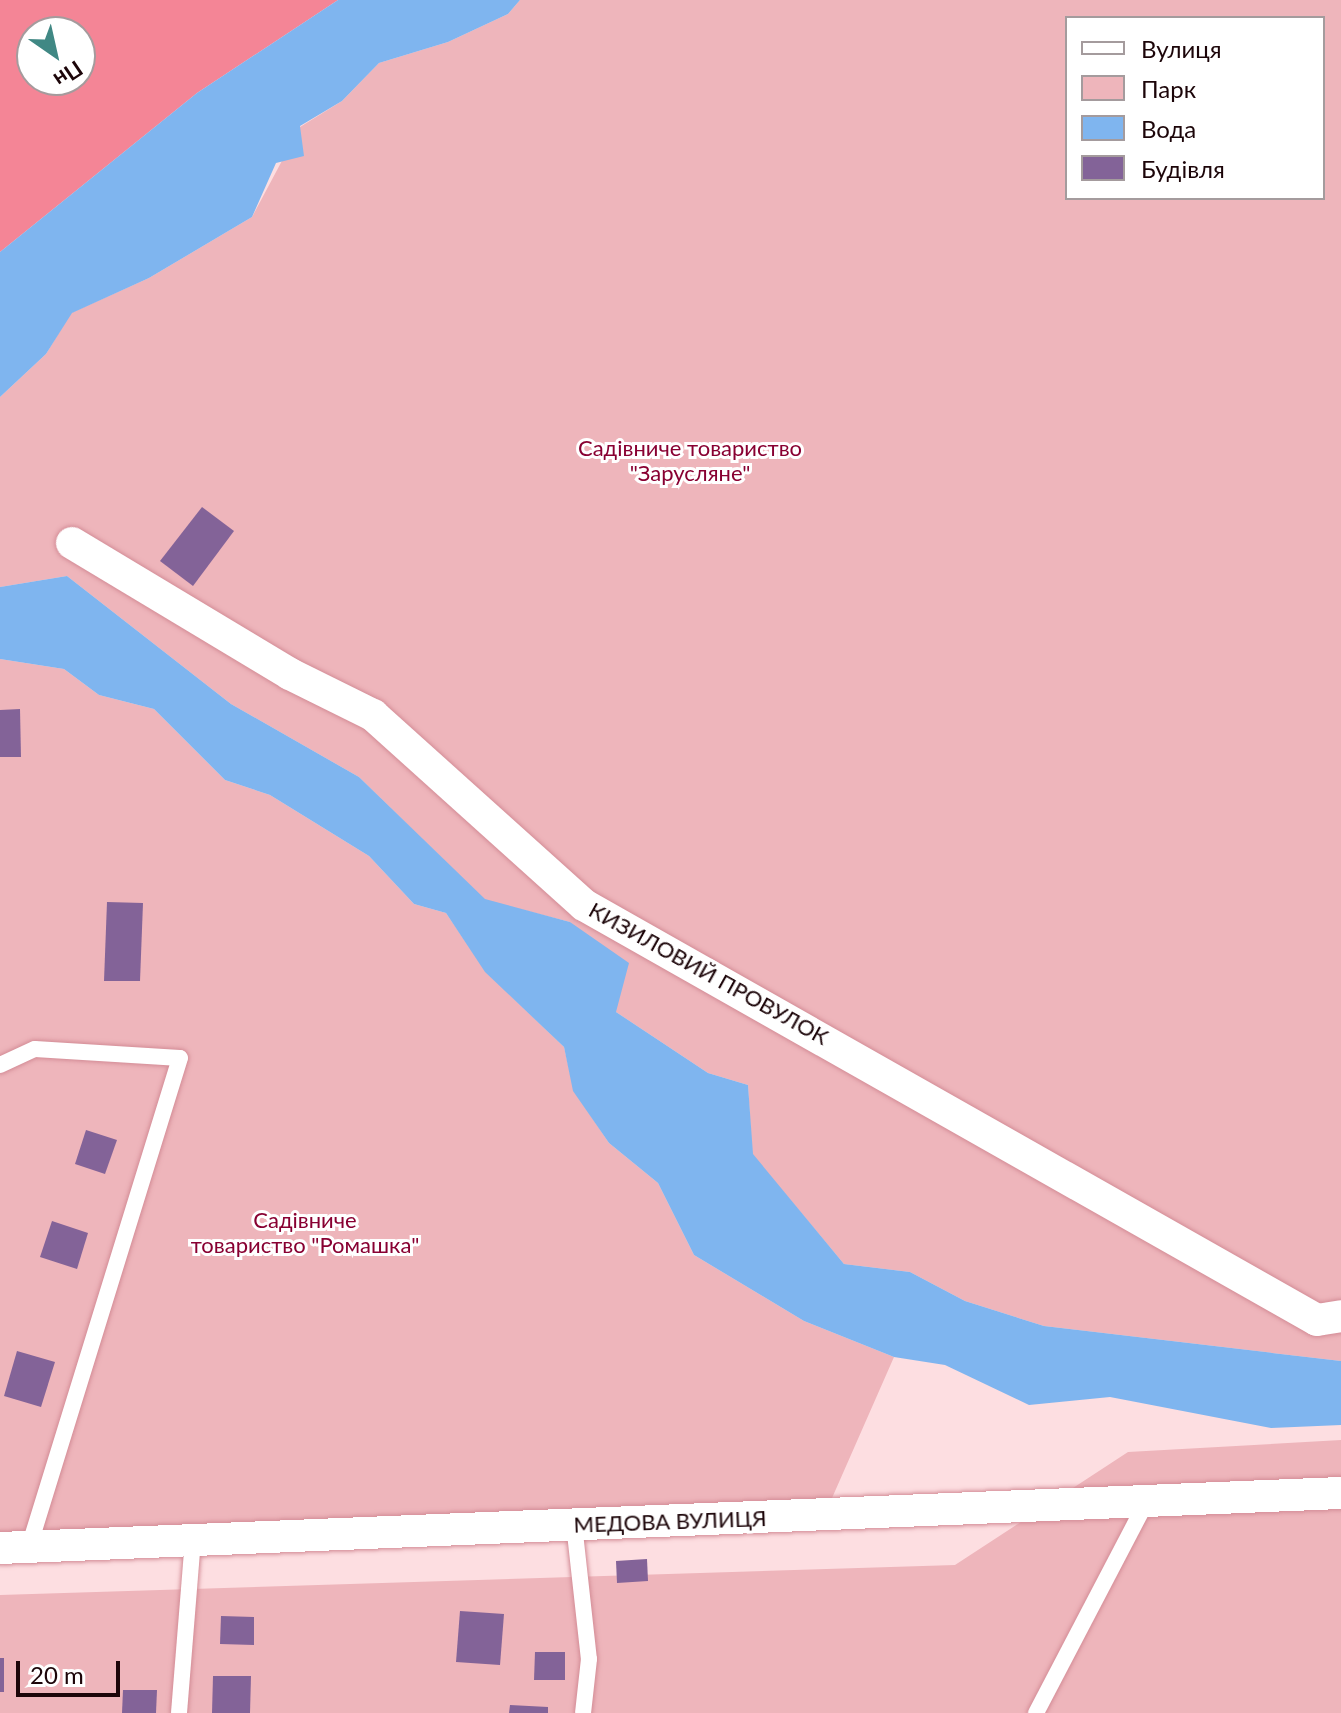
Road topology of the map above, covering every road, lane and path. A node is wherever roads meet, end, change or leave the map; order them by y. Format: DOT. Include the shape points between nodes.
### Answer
graph roads {
  1 [pos="72,543"];
  2 [pos="0,1065"];
  3 [pos="1341,1316"];
  4 [pos="1341,1493"];
  5 [pos="1147,1501"];
  6 [pos="574,1524"];
  7 [pos="193,1540"];
  8 [pos="14,1548"];
  9 [pos="179,1713"];
  10 [pos="583,1713"];
  11 [pos="1036,1713"];
  1 -- 3 [label="street, КИЗИЛОВИЙ ПРОВУЛОК" via="290,674 373,715 584,905 1317,1320"];
  2 -- 8 [label="lane" via="35,1049 180,1058"];
  4 -- 5 [label="street, МЕДОВА ВУЛИЦЯ"];
  5 -- 6 [label="street, МЕДОВА ВУЛИЦЯ"];
  5 -- 11 [label="lane"];
  6 -- 7 [label="street, МЕДОВА ВУЛИЦЯ"];
  6 -- 10 [label="lane" via="589,1659"];
  7 -- 8 [label="street, МЕДОВА ВУЛИЦЯ"];
  7 -- 9 [label="lane"];
}
